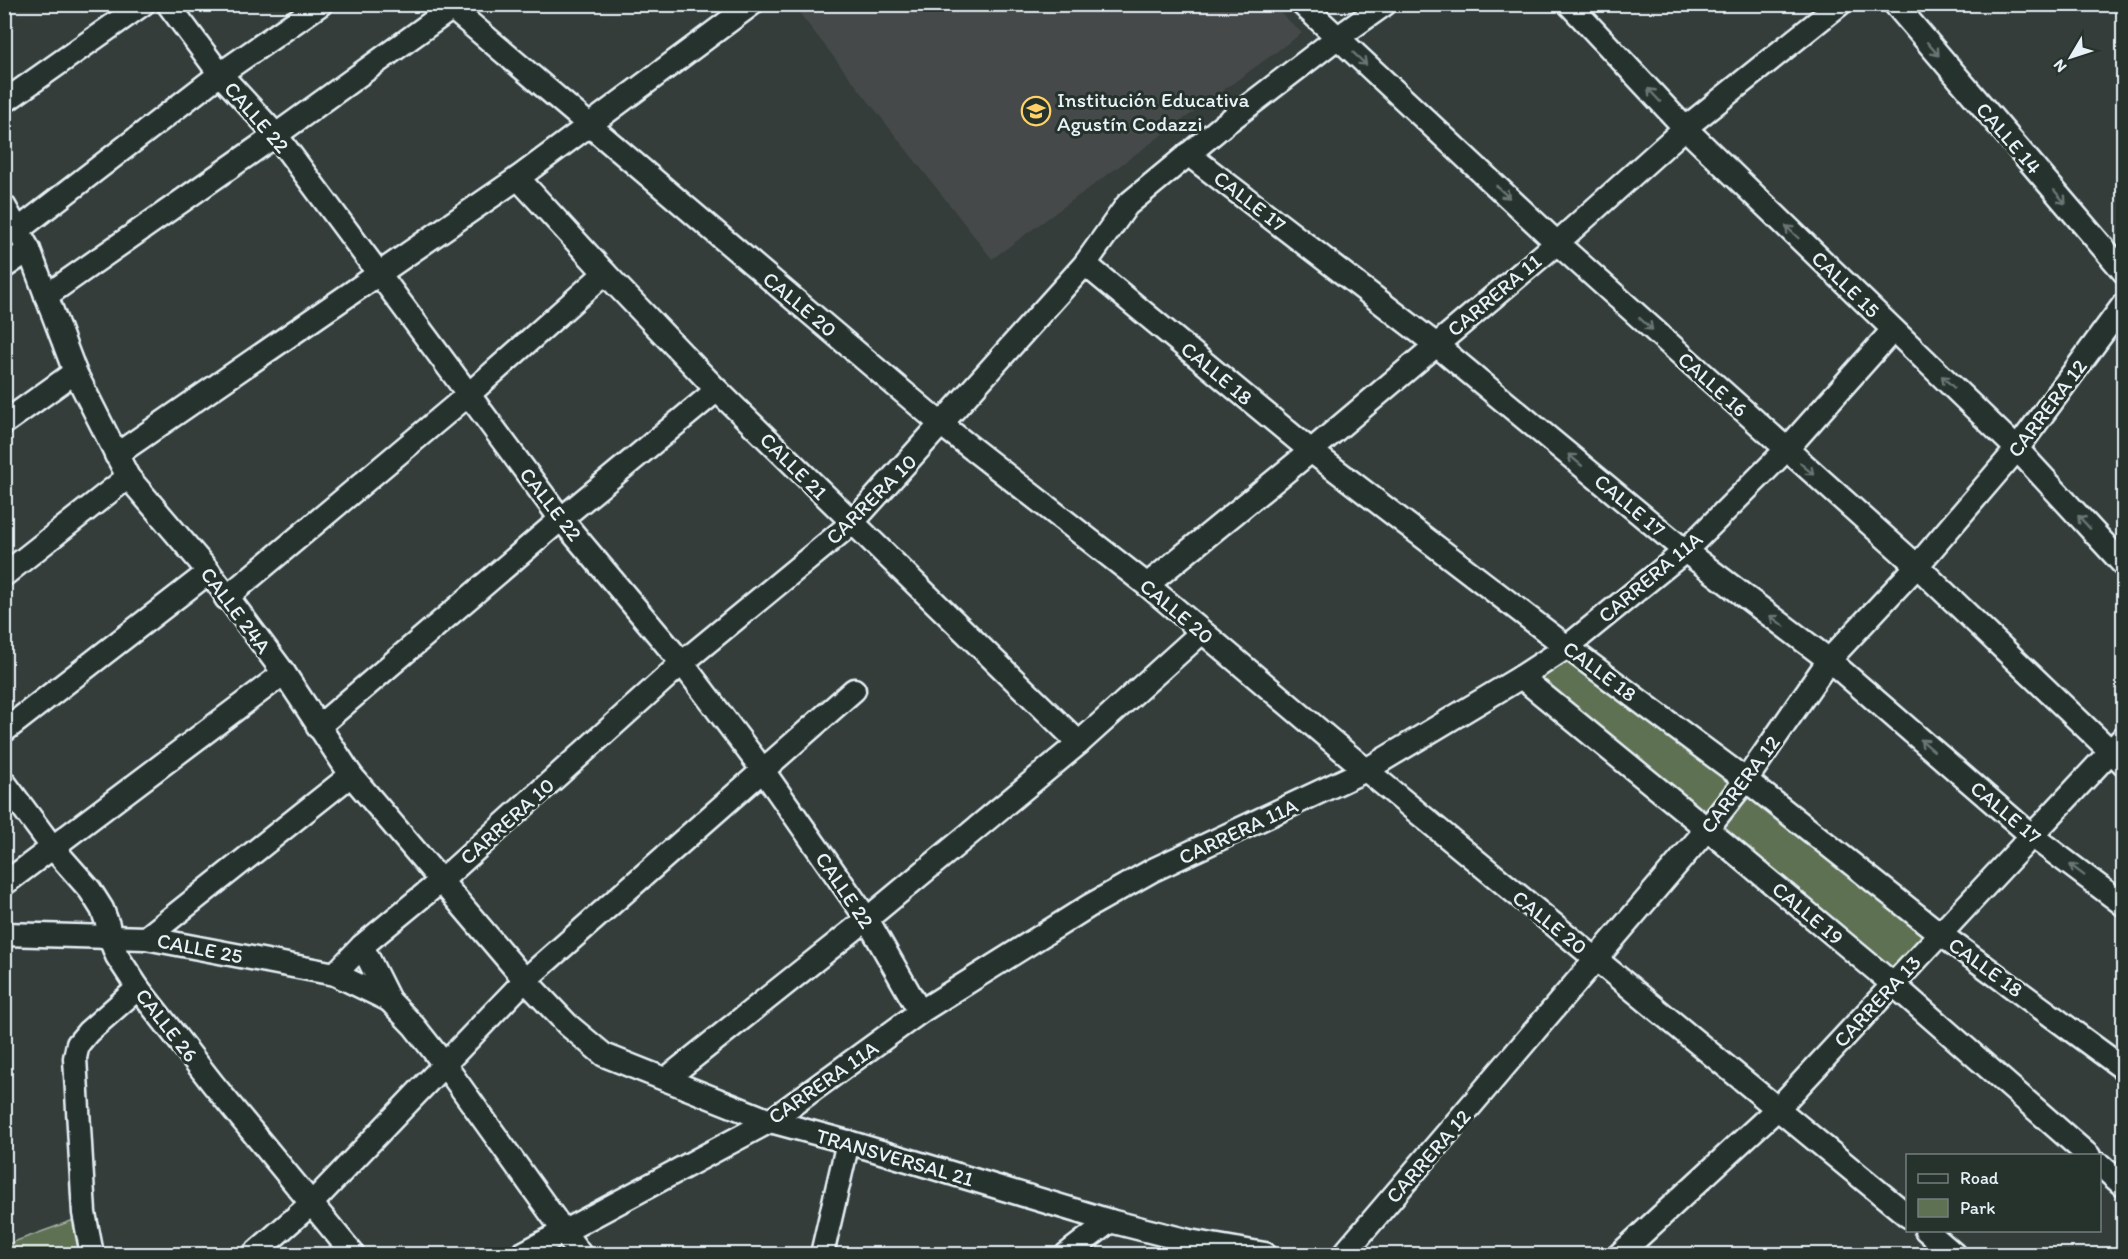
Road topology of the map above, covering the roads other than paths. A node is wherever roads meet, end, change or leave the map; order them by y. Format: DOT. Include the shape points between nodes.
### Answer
graph roads {
  1 [pos="143,4"];
  2 [pos="168,4"];
  3 [pos="321,4"];
  4 [pos="752,4"];
  5 [pos="1302,4"];
  6 [pos="1384,4"];
  7 [pos="1569,4"];
  8 [pos="1840,4"];
  9 [pos="1895,4"];
  10 [pos="450,6"];
  11 [pos="1337,38"];
  12 [pos="220,74"];
  13 [pos="4,102"];
  14 [pos="590,125"];
  15 [pos="1685,128"];
  16 [pos="276,135"];
  17 [pos="1188,154"];
  18 [pos="519,178"];
  19 [pos="4,206"];
  20 [pos="23,240"];
  21 [pos="1557,243"];
  22 [pos="1085,264"];
  23 [pos="4,267"];
  24 [pos="2124,272"];
  25 [pos="605,273"];
  26 [pos="379,274"];
  27 [pos="46,296"];
  28 [pos="2124,304"];
  29 [pos="1893,330"];
  30 [pos="1436,344"];
  31 [pos="75,372"];
  32 [pos="717,390"];
  33 [pos="468,395"];
  34 [pos="4,423"];
  35 [pos="942,424"];
  36 [pos="2017,449"];
  37 [pos="1786,450"];
  38 [pos="1311,451"];
  39 [pos="116,455"];
  40 [pos="128,477"];
  41 [pos="561,519"];
  42 [pos="852,523"];
  43 [pos="1685,551"];
  44 [pos="2124,565"];
  45 [pos="1917,566"];
  46 [pos="208,572"];
  47 [pos="4,575"];
  48 [pos="1147,585"];
  49 [pos="226,598"];
  50 [pos="1202,632"];
  51 [pos="1567,647"];
  52 [pos="1829,660"];
  53 [pos="682,663"];
  54 [pos="284,673"];
  55 [pos="1521,677"];
  56 [pos="854,690"];
  57 [pos="318,727"];
  58 [pos="4,731"];
  59 [pos="1079,743"];
  60 [pos="2119,751"];
  61 [pos="762,769"];
  62 [pos="1366,770"];
  63 [pos="351,775"];
  64 [pos="1746,780"];
  65 [pos="4,782"];
  66 [pos="1707,829"];
  67 [pos="2032,836"];
  68 [pos="52,848"];
  69 [pos="442,880"];
  70 [pos="4,884"];
  71 [pos="2124,905"];
  72 [pos="867,920"];
  73 [pos="1940,933"];
  74 [pos="4,934"];
  75 [pos="110,938"];
  76 [pos="146,938"];
  77 [pos="362,946"];
  78 [pos="1596,960"];
  79 [pos="334,974"];
  80 [pos="525,980"];
  81 [pos="1894,985"];
  82 [pos="138,988"];
  83 [pos="389,1000"];
  84 [pos="920,1012"];
  85 [pos="444,1064"];
  86 [pos="2124,1069"];
  87 [pos="666,1079"];
  88 [pos="1778,1108"];
  89 [pos="770,1121"];
  90 [pos="848,1142"];
  91 [pos="2088,1154"];
  92 [pos="2101,1166"];
  93 [pos="2124,1186"];
  94 [pos="312,1203"];
  95 [pos="1906,1213"];
  96 [pos="1110,1221"];
  97 [pos="563,1232"];
  98 [pos="1928,1232"];
  99 [pos="92,1254"];
  100 [pos="254,1254"];
  101 [pos="353,1254"];
  102 [pos="522,1254"];
  103 [pos="580,1254"];
  104 [pos="822,1254"];
  105 [pos="1067,1254"];
  106 [pos="1265,1254"];
  107 [pos="1344,1254"];
  108 [pos="1620,1254"];
  109 [pos="1954,1254"];
  1 -- 13 [label="street"];
  2 -- 12 [label="street, CALLE 22"];
  3 -- 12 [label="street"];
  4 -- 14 [label="street"];
  5 -- 11 [label="street, CALLE 16"];
  6 -- 11 [label="street, CARRERA 10"];
  15 -- 7 [label="street, CALLE 15, one-way"];
  8 -- 15 [label="street, CARRERA 11"];
  9 -- 24 [label="street, CALLE 14, one-way"];
  10 -- 14 [label="street, CALLE 20"];
  10 -- 16 [label="street"];
  11 -- 17 [label="street, CARRERA 10"];
  11 -- 21 [label="street, CALLE 16, one-way"];
  12 -- 16 [label="street, CALLE 22"];
  12 -- 20 [label="street"];
  14 -- 18 [label="street"];
  14 -- 35 [label="street, CALLE 20"];
  15 -- 21 [label="street, CARRERA 11"];
  29 -- 15 [label="street, CALLE 15, one-way"];
  16 -- 26 [label="street, CALLE 22"];
  16 -- 27 [label="street"];
  17 -- 22 [label="street, CARRERA 10" via="1127,205"];
  17 -- 30 [label="street, CALLE 17"];
  18 -- 25 [label="street, CALLE 21"];
  18 -- 26 [label="street"];
  19 -- 20 [label="street, CALLE 24A"];
  20 -- 23 [label="street"];
  20 -- 27 [label="street, CALLE 24A"];
  21 -- 30 [label="street, CARRERA 11"];
  21 -- 37 [label="street, CALLE 16, one-way"];
  22 -- 35 [label="street, CARRERA 10"];
  22 -- 38 [label="street, CALLE 18"];
  25 -- 32 [label="street, CALLE 21"];
  25 -- 33 [label="street"];
  26 -- 33 [label="street, CALLE 22"];
  26 -- 39 [label="street"];
  27 -- 31 [label="street, CALLE 24A"];
  28 -- 36 [label="street, CARRERA 12"];
  36 -- 29 [label="street, CALLE 15, one-way"];
  29 -- 37 [label="street, CARRERA 11A"];
  30 -- 38 [label="street, CARRERA 11"];
  43 -- 30 [label="street, CALLE 17, one-way"];
  31 -- 34 [label="street"];
  31 -- 39 [label="street, CALLE 24A"];
  32 -- 41 [label="street"];
  32 -- 42 [label="street, CALLE 21"];
  33 -- 41 [label="street, CALLE 22"];
  33 -- 49 [label="street"];
  35 -- 42 [label="street, CARRERA 10"];
  35 -- 48 [label="street, CALLE 20"];
  44 -- 36 [label="street, CALLE 15, one-way"];
  36 -- 45 [label="street, CARRERA 12"];
  37 -- 43 [label="street, CARRERA 11A"];
  37 -- 45 [label="street, CALLE 16, one-way"];
  38 -- 48 [label="street, CARRERA 11"];
  38 -- 51 [label="street, CALLE 18"];
  39 -- 40 [label="street, CALLE 24A"];
  40 -- 46 [label="street, CALLE 24A"];
  40 -- 47 [label="street"];
  41 -- 53 [label="street, CALLE 22"];
  41 -- 57 [label="street"];
  42 -- 53 [label="street, CARRERA 10"];
  42 -- 59 [label="street, CALLE 21"];
  43 -- 51 [label="street, CARRERA 11A"];
  52 -- 43 [label="street, CALLE 17, one-way"];
  45 -- 52 [label="street, CARRERA 12"];
  45 -- 60 [label="street, CALLE 16"];
  46 -- 49 [label="street, CALLE 24A"];
  46 -- 58 [label="street"];
  48 -- 50 [label="street, CALLE 20"];
  49 -- 54 [label="street, CALLE 24A"];
  50 -- 59 [label="street"];
  50 -- 62 [label="street, CALLE 20"];
  51 -- 55 [label="street, CARRERA 11A"];
  51 -- 64 [label="street, CALLE 18"];
  52 -- 64 [label="street, CARRERA 12"];
  67 -- 52 [label="street, CALLE 17, one-way"];
  53 -- 61 [label="street, CALLE 22"];
  53 -- 69 [label="street, CARRERA 10"];
  54 -- 57 [label="street, CALLE 24A"];
  54 -- 68 [label="street"];
  55 -- 62 [label="street, CARRERA 11A"];
  55 -- 66 [label="street, CALLE 19"];
  56 -- 61 [label="street"];
  57 -- 63 [label="street, CALLE 24A"];
  59 -- 72 [label="street"];
  60 -- 67 [label="street, CARRERA 13"];
  61 -- 72 [label="street, CALLE 22"];
  61 -- 80 [label="street"];
  62 -- 78 [label="street, CALLE 20"];
  62 -- 84 [label="street, CARRERA 11A" via="1153,870"];
  63 -- 69 [label="street, CALLE 24A"];
  63 -- 76 [label="street"];
  64 -- 66 [label="street, CARRERA 12"];
  64 -- 73 [label="street, CALLE 18"];
  65 -- 68 [label="street, CALLE 26"];
  66 -- 78 [label="street, CARRERA 12"];
  66 -- 81 [label="street, CALLE 19"];
  71 -- 67 [label="street, CALLE 17, one-way"];
  67 -- 73 [label="street, CARRERA 13"];
  68 -- 70 [label="street"];
  68 -- 75 [label="street, CALLE 26" via="90,890 105,917"];
  69 -- 77 [label="street, CARRERA 10"];
  69 -- 80 [label="street, CALLE 24A"];
  72 -- 84 [label="street, CALLE 22"];
  72 -- 87 [label="street"];
  73 -- 81 [label="street, CARRERA 13"];
  73 -- 86 [label="street, CALLE 18"];
  74 -- 75 [label="street, CALLE 25"];
  75 -- 76 [label="street, CALLE 25"];
  75 -- 82 [label="street, CALLE 26"];
  76 -- 79 [label="street, CALLE 25"];
  77 -- 79 [label="street, CARRERA 10"];
  77 -- 83 [label="street, CALLE 25"];
  78 -- 88 [label="street, CALLE 20"];
  78 -- 107 [label="street, CARRERA 12"];
  79 -- 83 [label="street, CALLE 25"];
  80 -- 85 [label="street"];
  80 -- 87 [label="street, TRANSVERSAL 21" via="568,1026 604,1055"];
  81 -- 88 [label="street, CARRERA 13"];
  81 -- 91 [label="street, CALLE 19"];
  82 -- 94 [label="street, CALLE 26"];
  82 -- 99 [label="street" via="88,1032 78,1044 75,1058 84,1213"];
  83 -- 85 [label="street, CALLE 25"];
  84 -- 89 [label="street, CARRERA 11A"];
  85 -- 94 [label="street"];
  85 -- 97 [label="street, CALLE 25"];
  87 -- 89 [label="street, TRANSVERSAL 21"];
  88 -- 95 [label="street, CALLE 20"];
  88 -- 108 [label="street, CARRERA 13"];
  89 -- 90 [label="street, TRANSVERSAL 21"];
  89 -- 97 [label="street, CARRERA 11A"];
  90 -- 96 [label="street, TRANSVERSAL 21"];
  90 -- 104 [label="street"];
  92 -- 93 [label="street"];
  94 -- 100 [label="street"];
  94 -- 101 [label="street, CALLE 26"];
  96 -- 105 [label="street"];
  96 -- 106 [label="street, TRANSVERSAL 21" via="1189,1241"];
  97 -- 102 [label="street, CARRERA 11A"];
  97 -- 103 [label="street, CALLE 25"];
  98 -- 109 [label="street"];
}
